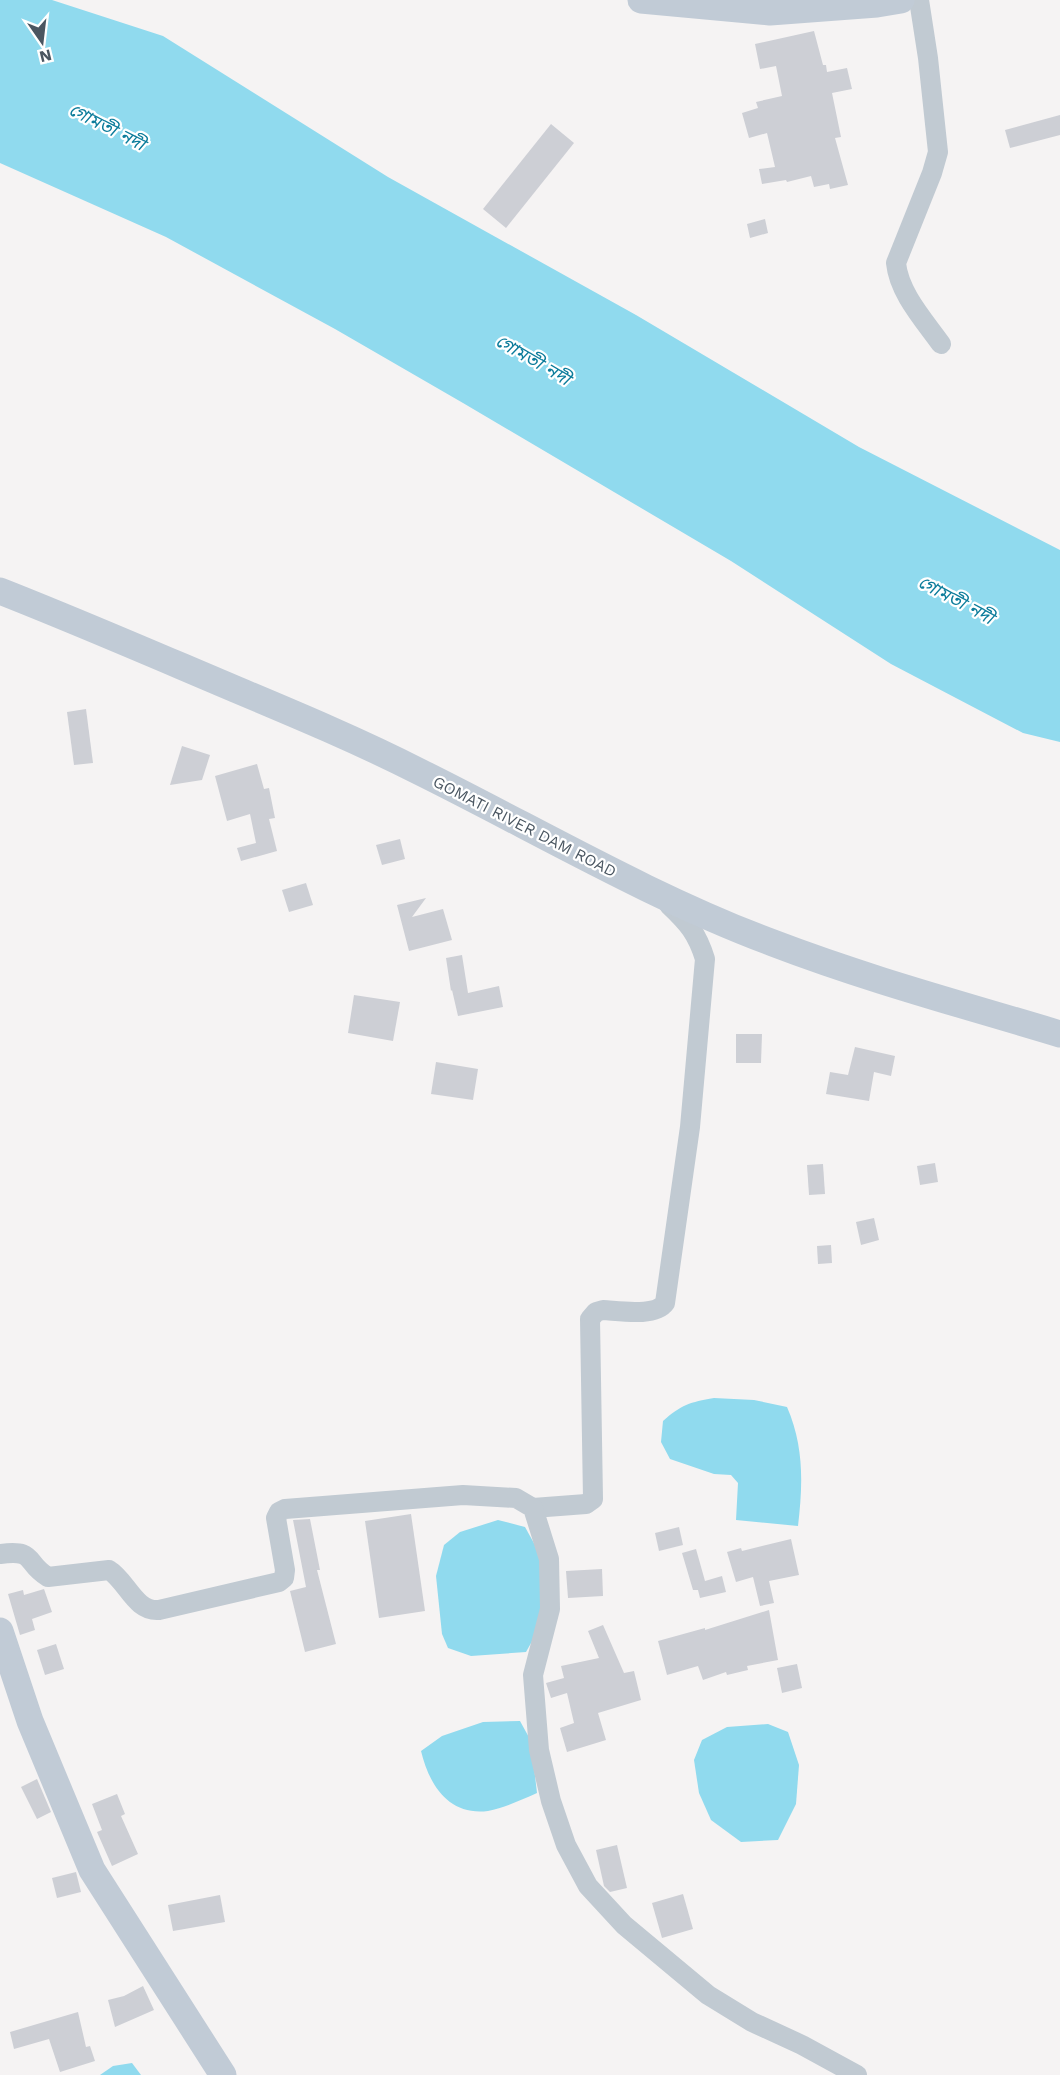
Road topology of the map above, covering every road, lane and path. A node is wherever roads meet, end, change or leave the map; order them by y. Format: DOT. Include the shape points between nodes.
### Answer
graph roads {
  1 [pos="641,0"];
  2 [pos="901,0"];
  3 [pos="919,0"];
  4 [pos="793,5"];
  5 [pos="941,344"];
  6 [pos="0,591"];
  7 [pos="656,893"];
  8 [pos="1060,1034"];
  9 [pos="533,1508"];
  10 [pos="0,1554"];
  11 [pos="0,1630"];
  12 [pos="224,2075"];
  13 [pos="857,2075"];
  1 -- 4 [label="main road" via="770,12"];
  2 -- 4 [label="main road"];
  3 -- 5 [label="street" via="938,152 896,263 897,274 915,307"];
  6 -- 7 [label="main road, GOMATI RIVER DAM ROAD" via="311,720"];
  7 -- 8 [label="main road, GOMATI RIVER DAM ROAD" via="771,943 878,980"];
  7 -- 9 [label="street" via="689,923 705,959 690,1127 665,1304 652,1312 603,1310 590,1319 593,1499 586,1504"];
  9 -- 10 [label="street" via="516,1498 463,1495 285,1509 276,1518 285,1570 279,1582 150,1611 109,1570 48,1577 20,1552"];
  9 -- 13 [label="street" via="549,1560 550,1609 533,1675 539,1750 551,1801 588,1886 624,1925 708,1995"];
  11 -- 12 [label="main road" via="30,1721 92,1870"];
}
